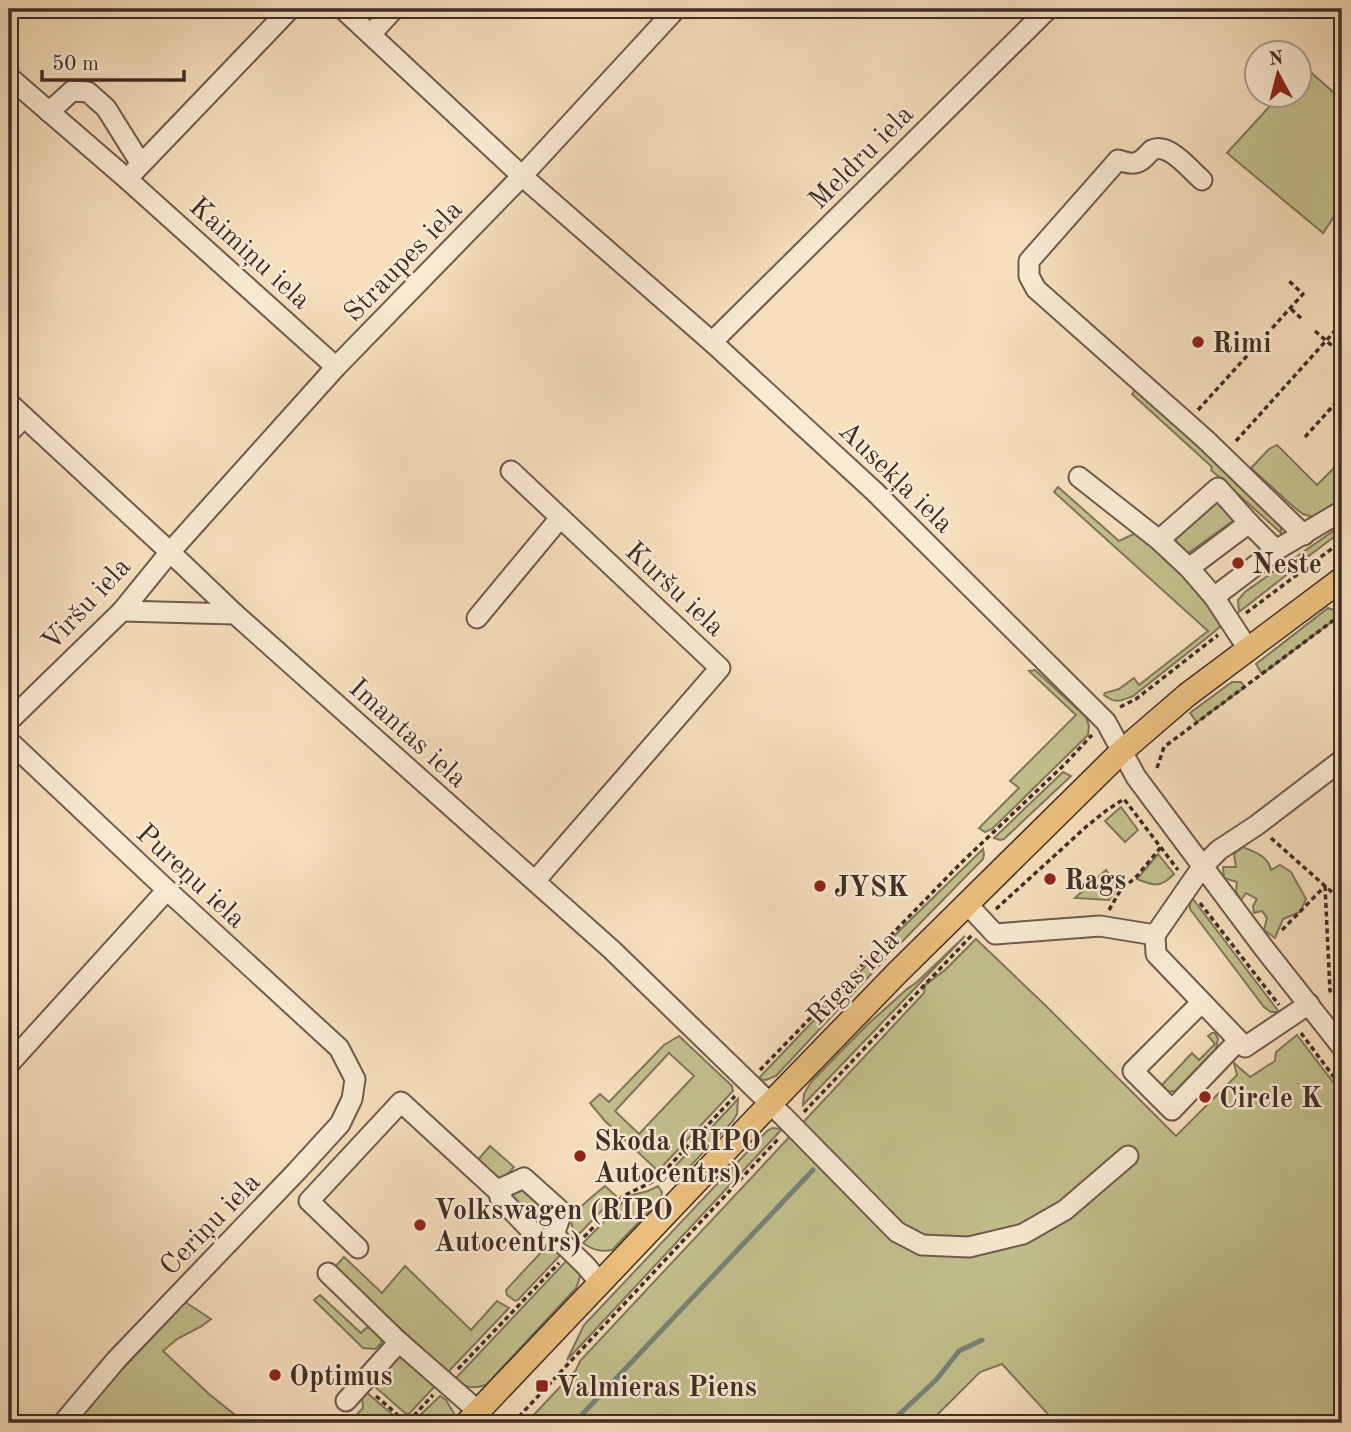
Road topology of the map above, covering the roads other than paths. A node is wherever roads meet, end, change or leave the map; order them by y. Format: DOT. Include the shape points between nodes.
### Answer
graph roads {
  1 [pos="290,9"];
  2 [pos="343,9"];
  3 [pos="394,9"];
  4 [pos="676,9"];
  5 [pos="1048,9"];
  6 [pos="371,34"];
  7 [pos="9,77"];
  8 [pos="49,112"];
  9 [pos="141,164"];
  10 [pos="522,176"];
  11 [pos="127,179"];
  12 [pos="1202,180"];
  13 [pos="712,342"];
  14 [pos="337,367"];
  15 [pos="9,403"];
  16 [pos="24,417"];
  17 [pos="9,433"];
  18 [pos="511,471"];
  19 [pos="1079,477"];
  20 [pos="1342,511"];
  21 [pos="560,518"];
  22 [pos="1249,523"];
  23 [pos="1304,535"];
  24 [pos="1160,540"];
  25 [pos="1276,550"];
  26 [pos="170,552"];
  27 [pos="1189,568"];
  28 [pos="1342,579"];
  29 [pos="1214,597"];
  30 [pos="122,611"];
  31 [pos="235,614"];
  32 [pos="477,618"];
  33 [pos="1248,649"];
  34 [pos="9,721"];
  35 [pos="9,741"];
  36 [pos="1122,751"];
  37 [pos="1342,760"];
  38 [pos="1202,867"];
  39 [pos="535,881"];
  40 [pos="167,890"];
  41 [pos="967,904"];
  42 [pos="1155,934"];
  43 [pos="1201,1003"];
  44 [pos="1309,1004"];
  45 [pos="1238,1041"];
  46 [pos="1342,1047"];
  47 [pos="339,1048"];
  48 [pos="9,1064"];
  49 [pos="771,1104"];
  50 [pos="1128,1156"];
  51 [pos="501,1194"];
  52 [pos="554,1235"];
  53 [pos="358,1248"];
  54 [pos="328,1273"];
  55 [pos="600,1283"];
  56 [pos="399,1342"];
  57 [pos="346,1401"];
  58 [pos="472,1417"];
  59 [pos="63,1423"];
  1 -- 9 [label="street"];
  2 -- 6 [label="street, Ausekļa iela"];
  3 -- 6 [label="street"];
  4 -- 10 [label="street, Straupes iela"];
  5 -- 13 [label="street, Meldru iela"];
  6 -- 10 [label="street, Ausekļa iela"];
  7 -- 8 [label="street, Kaimiņu iela"];
  8 -- 9 [label="street" via="72,91 88,92 106,108"];
  8 -- 11 [label="street, Kaimiņu iela"];
  9 -- 11 [label="street"];
  10 -- 13 [label="street, Ausekļa iela"];
  10 -- 14 [label="street, Straupes iela"];
  11 -- 14 [label="street, Kaimiņu iela"];
  12 -- 23 [label="street" via="1164,149 1151,150 1140,162 1118,160 1030,261 1029,276 1036,289 1187,422"];
  13 -- 36 [label="street, Ausekļa iela" via="875,492 1096,712"];
  14 -- 26 [label="street, Straupes iela"];
  15 -- 16 [label="street, Imantas iela"];
  16 -- 17 [label="street"];
  16 -- 26 [label="street, Imantas iela"];
  18 -- 21 [label="street, Kuršu iela"];
  19 -- 24 [label="street"];
  20 -- 23 [label="street"];
  21 -- 32 [label="street"];
  21 -- 39 [label="street, Kuršu iela" via="720,668"];
  22 -- 24 [label="street" via="1218,488"];
  22 -- 25 [label="street"];
  22 -- 27 [label="street"];
  23 -- 25 [label="street"];
  24 -- 27 [label="street"];
  25 -- 29 [label="street"];
  26 -- 30 [label="street, Viršu iela"];
  26 -- 31 [label="street, Imantas iela"];
  27 -- 29 [label="street"];
  28 -- 33 [label="main road, Rīgas iela"];
  29 -- 33 [label="street"];
  30 -- 31 [label="street"];
  30 -- 34 [label="street, Viršu iela"];
  31 -- 39 [label="street, Imantas iela"];
  33 -- 36 [label="main road, Rīgas iela"];
  35 -- 40 [label="street, Pureņu iela"];
  36 -- 38 [label="street, Ausekļa iela"];
  36 -- 41 [label="main road, Rīgas iela"];
  37 -- 38 [label="street"];
  38 -- 42 [label="street"];
  38 -- 44 [label="street, Ausekļa iela"];
  39 -- 49 [label="street, Imantas iela"];
  40 -- 47 [label="street, Pureņu iela"];
  40 -- 48 [label="street"];
  41 -- 42 [label="street" via="995,933 1100,926"];
  41 -- 49 [label="main road, Rīgas iela"];
  42 -- 43 [label="street" via="1156,954"];
  43 -- 45 [label="street"];
  43 -- 45 [label="street" via="1133,1071 1172,1111"];
  44 -- 45 [label="street" via="1245,1047"];
  44 -- 46 [label="street, Ausekļa iela"];
  47 -- 59 [label="street, Ceriņu iela" via="355,1079 340,1124 117,1359"];
  49 -- 50 [label="street, Imantas iela" via="897,1232 922,1245 969,1247 1023,1234 1065,1210"];
  49 -- 55 [label="main road, Rīgas iela"];
  51 -- 52 [label="street" via="541,1240"];
  51 -- 52 [label="street" via="503,1187 524,1178 562,1212"];
  51 -- 53 [label="street" via="401,1102 309,1201"];
  52 -- 55 [label="street"];
  54 -- 56 [label="street"];
  55 -- 58 [label="main road, Rīgas iela"];
  56 -- 57 [label="street"];
  56 -- 58 [label="street"];
}
